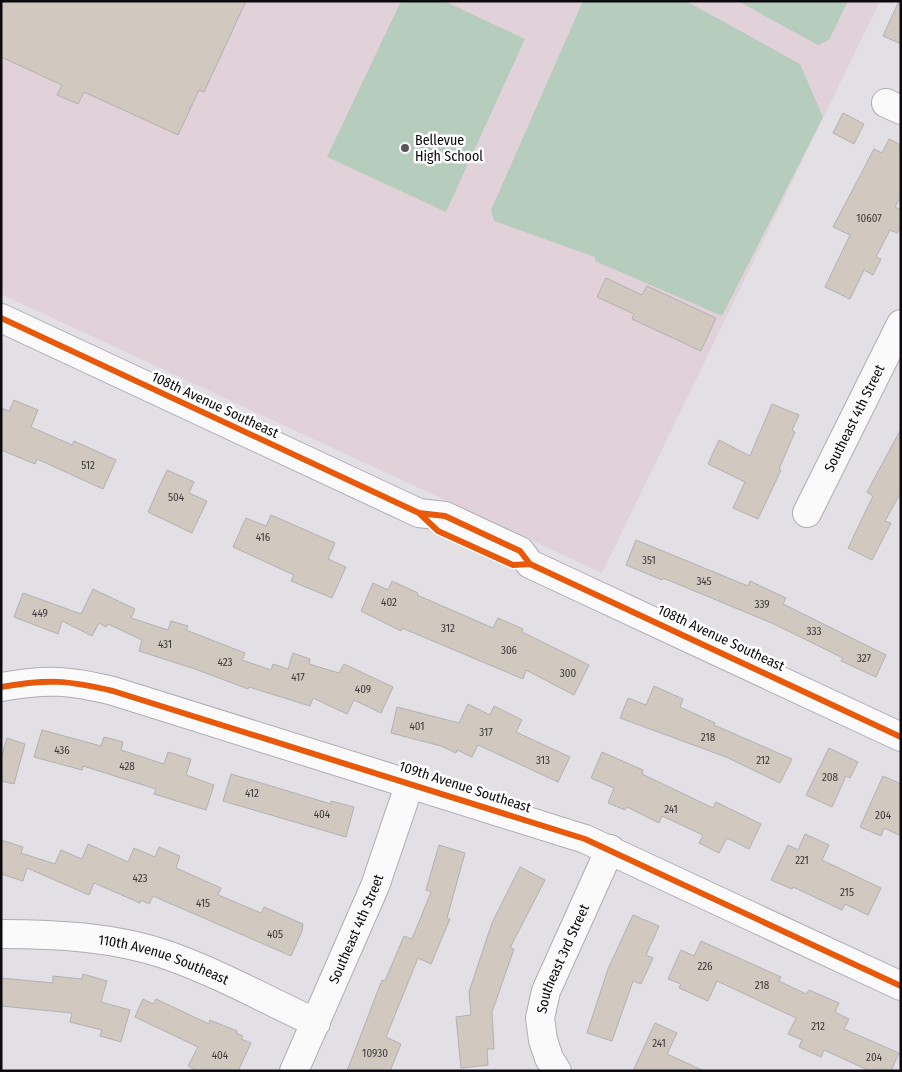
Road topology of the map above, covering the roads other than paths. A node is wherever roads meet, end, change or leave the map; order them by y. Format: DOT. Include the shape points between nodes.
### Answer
graph roads {
  1 [pos="1,318"];
  2 [pos="901,324"];
  3 [pos="808,513"];
  4 [pos="1,687"];
  5 [pos="901,737"];
  6 [pos="410,783"];
  7 [pos="610,849"];
  8 [pos="1,934"];
  9 [pos="901,986"];
  10 [pos="316,1023"];
  11 [pos="294,1071"];
  12 [pos="557,1071"];
  1 -- 5 [label="street, 108th Avenue Southeast" via="420,513 445,516 520,551 530,564"];
  2 -- 3 [label="street, Southeast 4th Street"];
  4 -- 6 [label="street, 109th Avenue Southeast" via="42,680 106,689"];
  6 -- 7 [label="street, 109th Avenue Southeast"];
  6 -- 10 [label="street, Southeast 4th Street" via="376,886"];
  7 -- 9 [label="street, 109th Avenue Southeast"];
  7 -- 12 [label="street, Southeast 3rd Street" via="546,991 540,1018 543,1040"];
  8 -- 10 [label="street, 110th Avenue Southeast" via="49,934 123,944 166,954"];
  10 -- 11 [label="street, Southeast 4th Street"];
}
